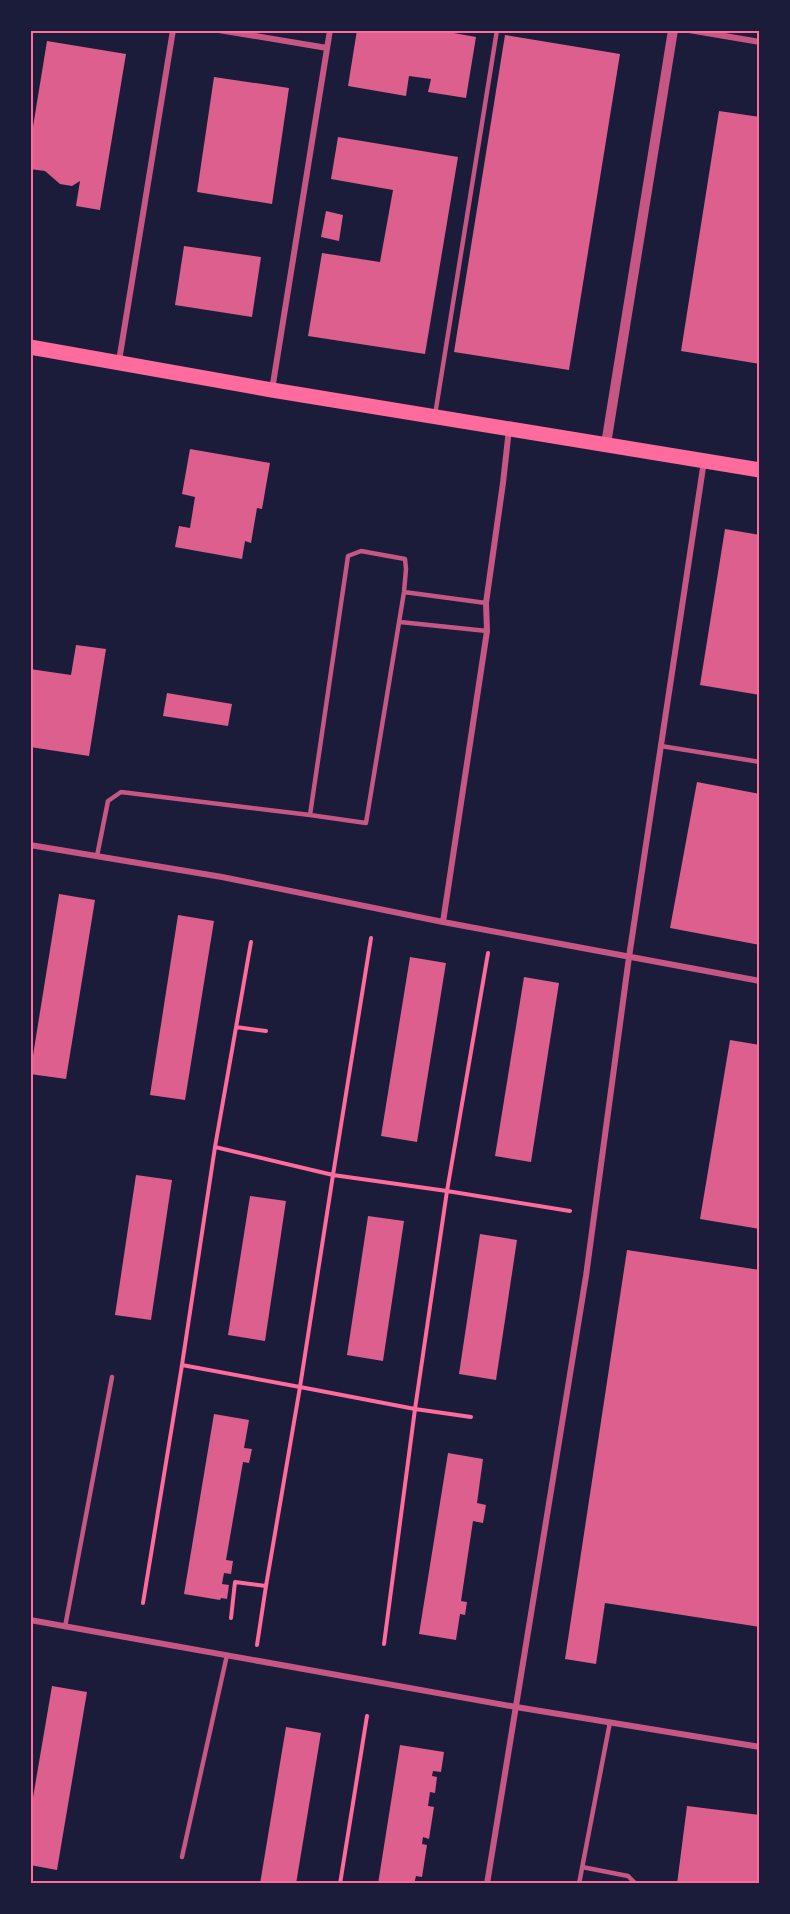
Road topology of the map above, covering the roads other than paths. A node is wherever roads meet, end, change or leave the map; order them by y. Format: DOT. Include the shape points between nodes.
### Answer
graph roads {
  1 [pos="173,30"];
  2 [pos="219,30"];
  3 [pos="330,30"];
  4 [pos="497,30"];
  5 [pos="673,30"];
  6 [pos="689,30"];
  7 [pos="760,42"];
  8 [pos="327,48"];
  9 [pos="30,347"];
  10 [pos="119,363"];
  11 [pos="272,390"];
  12 [pos="434,416"];
  13 [pos="509,428"];
  14 [pos="606,444"];
  15 [pos="704,460"];
  16 [pos="760,470"];
  17 [pos="405,592"];
  18 [pos="486,603"];
  19 [pos="400,622"];
  20 [pos="487,631"];
  21 [pos="661,746"];
  22 [pos="760,762"];
  23 [pos="310,816"];
  24 [pos="30,845"];
  25 [pos="97,856"];
  26 [pos="443,922"];
  27 [pos="630,957"];
  28 [pos="760,981"];
  29 [pos="112,1377"];
  30 [pos="30,1620"];
  31 [pos="65,1627"];
  32 [pos="227,1655"];
  33 [pos="516,1707"];
  34 [pos="610,1722"];
  35 [pos="760,1747"];
  36 [pos="182,1857"];
  37 [pos="582,1867"];
  38 [pos="487,1884"];
  39 [pos="579,1884"];
  40 [pos="636,1884"];
  1 -- 10 [label="street"];
  2 -- 8 [label="street"];
  3 -- 8 [label="street"];
  4 -- 12 [label="lane"];
  5 -- 14 [label="street"];
  6 -- 7 [label="street"];
  8 -- 11 [label="street"];
  9 -- 10 [label="main road"];
  10 -- 11 [label="main road"];
  11 -- 12 [label="main road"];
  12 -- 13 [label="main road"];
  13 -- 14 [label="main road"];
  13 -- 18 [label="street"];
  14 -- 15 [label="main road"];
  15 -- 16 [label="main road"];
  15 -- 21 [label="street"];
  17 -- 18 [label="lane"];
  17 -- 19 [label="lane"];
  17 -- 23 [label="lane" via="405,559 361,551 348,556"];
  18 -- 20 [label="street"];
  19 -- 20 [label="lane"];
  19 -- 23 [label="lane" via="366,824"];
  20 -- 26 [label="street"];
  21 -- 22 [label="lane"];
  21 -- 27 [label="street"];
  23 -- 25 [label="lane" via="121,792 108,801"];
  24 -- 25 [label="street"];
  25 -- 26 [label="street"];
  26 -- 27 [label="street"];
  27 -- 28 [label="street"];
  27 -- 33 [label="street" via="586,1276"];
  29 -- 31 [label="lane"];
  30 -- 31 [label="street"];
  31 -- 32 [label="street"];
  32 -- 33 [label="street"];
  32 -- 36 [label="lane"];
  33 -- 34 [label="street"];
  33 -- 38 [label="street"];
  34 -- 35 [label="street"];
  34 -- 37 [label="lane"];
  37 -- 39 [label="lane"];
  37 -- 40 [label="lane" via="628,1876"];
}
